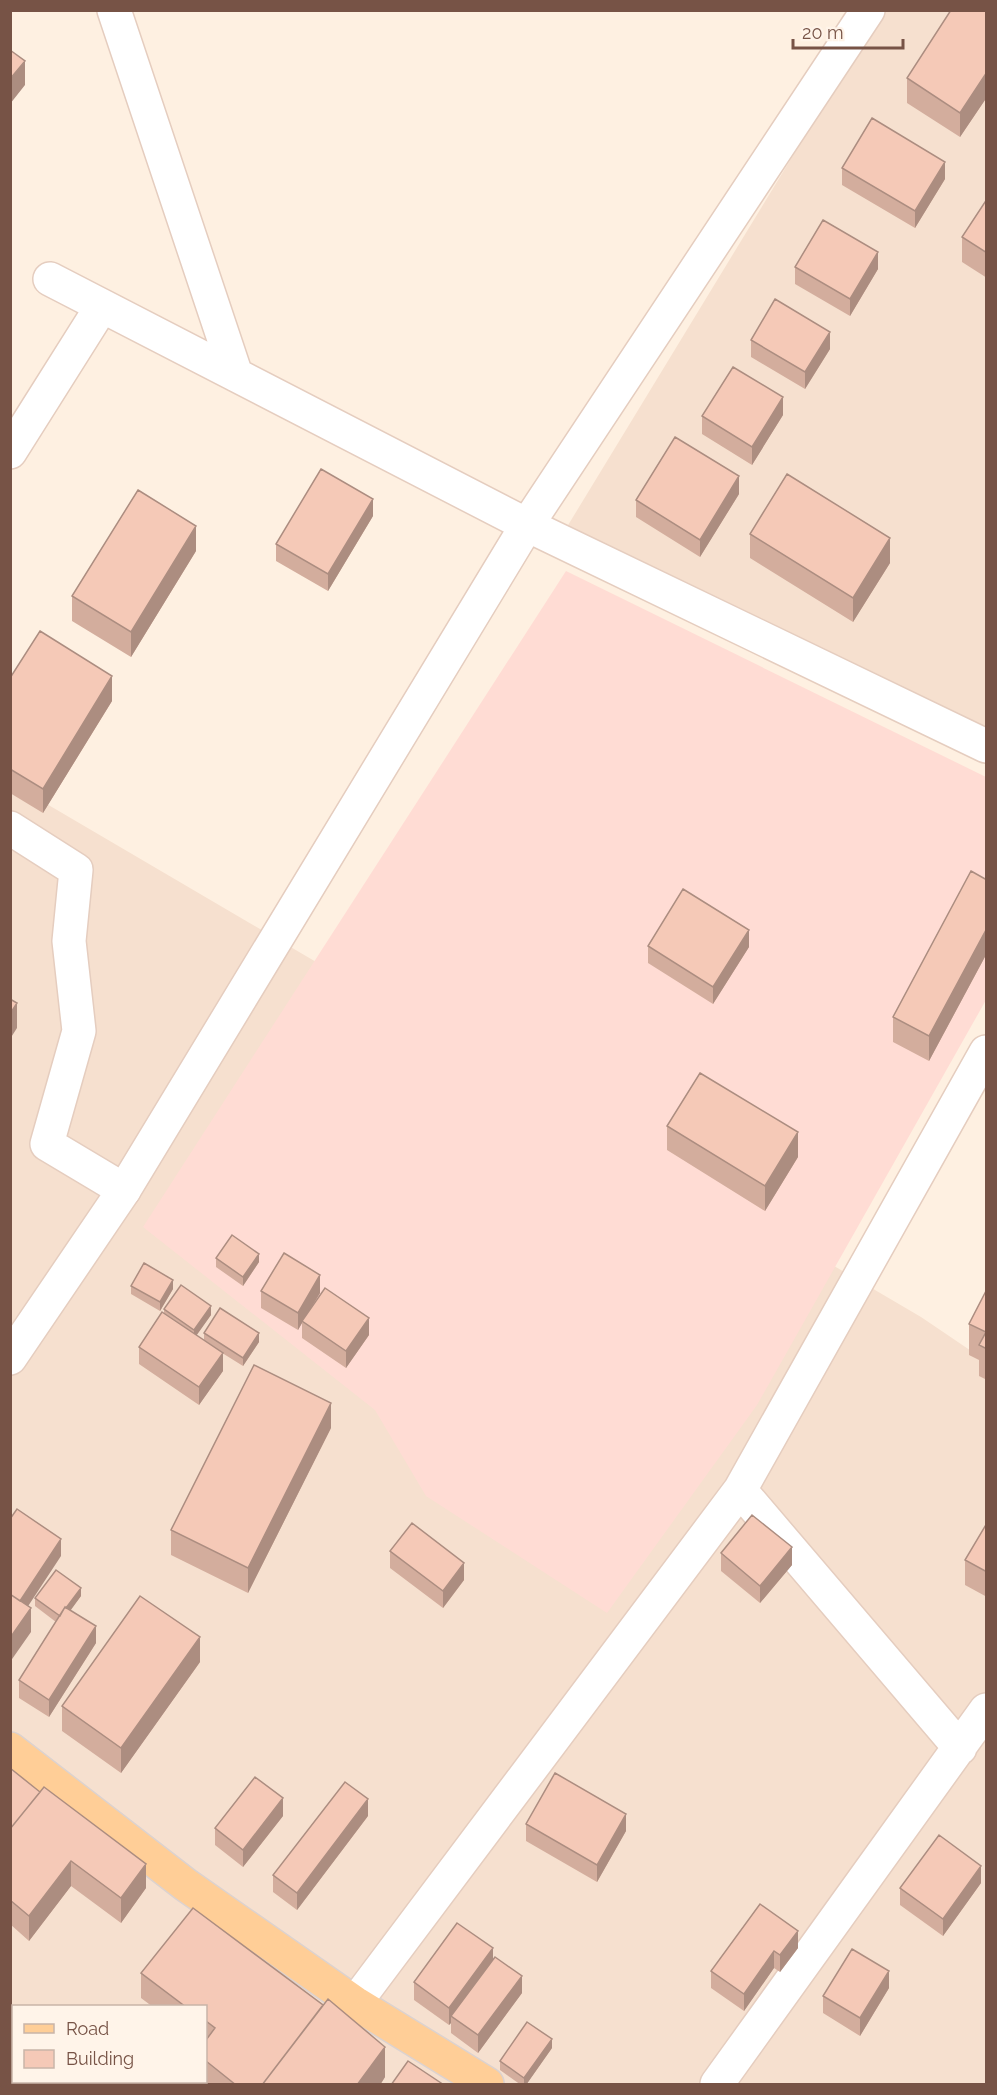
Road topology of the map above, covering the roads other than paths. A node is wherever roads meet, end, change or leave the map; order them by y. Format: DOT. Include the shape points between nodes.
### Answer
graph roads {
  1 [pos="114,10"];
  2 [pos="868,10"];
  3 [pos="50,279"];
  4 [pos="102,306"];
  5 [pos="236,375"];
  6 [pos="10,452"];
  7 [pos="527,525"];
  8 [pos="987,746"];
  9 [pos="10,828"];
  10 [pos="987,1052"];
  11 [pos="124,1190"];
  12 [pos="10,1358"];
  13 [pos="740,1490"];
  14 [pos="987,1710"];
  15 [pos="960,1748"];
  16 [pos="10,1749"];
  17 [pos="355,2003"];
  18 [pos="487,2085"];
  19 [pos="717,2085"];
  1 -- 5 [label="street"];
  2 -- 7 [label="street"];
  3 -- 4 [label="street"];
  4 -- 5 [label="street"];
  4 -- 6 [label="street"];
  5 -- 7 [label="street"];
  7 -- 8 [label="street"];
  7 -- 11 [label="street"];
  9 -- 11 [label="street" via="75,870 69,941 79,1031 47,1144"];
  10 -- 13 [label="street"];
  11 -- 12 [label="street"];
  13 -- 15 [label="street"];
  13 -- 17 [label="street"];
  14 -- 15 [label="street"];
  15 -- 19 [label="street"];
  16 -- 17 [label="main road" via="186,1885"];
  17 -- 18 [label="main road"];
}
